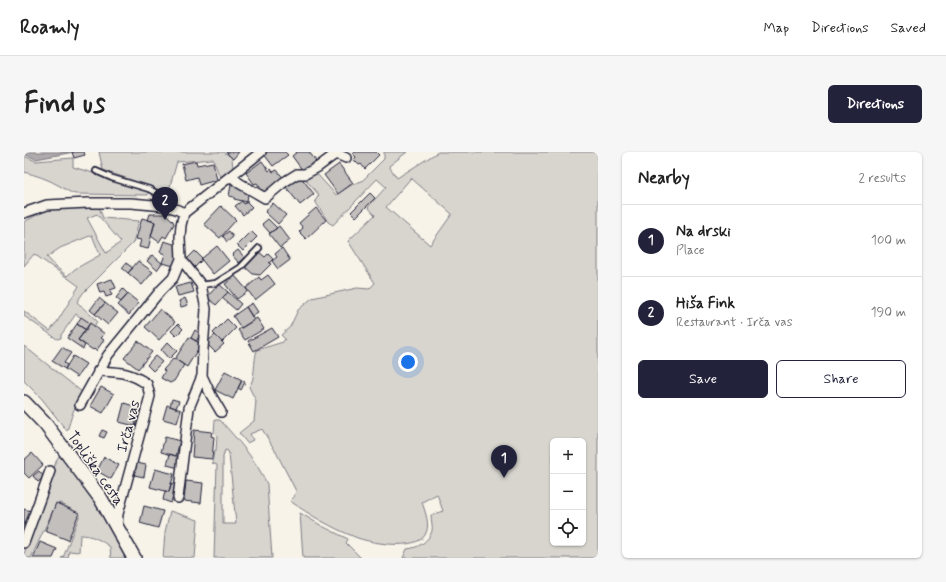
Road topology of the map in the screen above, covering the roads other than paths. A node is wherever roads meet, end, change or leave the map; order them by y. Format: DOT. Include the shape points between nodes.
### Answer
graph roads {
  1 [pos="261,152"];
  2 [pos="346,158"];
  3 [pos="96,171"];
  4 [pos="231,176"];
  5 [pos="164,206"];
  6 [pos="24,213"];
  7 [pos="184,213"];
  8 [pos="259,248"];
  9 [pos="181,259"];
  10 [pos="201,285"];
  11 [pos="98,371"];
  12 [pos="202,376"];
  13 [pos="24,402"];
  14 [pos="80,405"];
  15 [pos="221,412"];
  16 [pos="50,471"];
  17 [pos="178,498"];
  18 [pos="117,526"];
  19 [pos="24,543"];
  20 [pos="134,558"];
  1 -- 4 [label="street"];
  2 -- 4 [label="street" via="334,155 312,171 297,174 284,182 265,198"];
  3 -- 5 [label="lane" via="149,189 162,198"];
  4 -- 7 [label="street"];
  5 -- 6 [label="street" via="74,203 47,205"];
  5 -- 7 [label="street" via="176,208"];
  7 -- 9 [label="street" via="180,237"];
  8 -- 10 [label="lane" via="240,268 216,282"];
  9 -- 10 [label="street"];
  9 -- 11 [label="street" via="173,278 108,355"];
  10 -- 12 [label="street" via="206,309"];
  11 -- 14 [label="street"];
  11 -- 18 [label="street, Irča vas" via="125,372 141,379 147,384 150,396"];
  12 -- 15 [label="street"];
  12 -- 17 [label="street" via="189,408"];
  13 -- 18 [label="main road, Topliška cesta" via="62,446 101,499"];
  16 -- 19 [label="street"];
  18 -- 20 [label="main road, Topliška cesta"];
}
